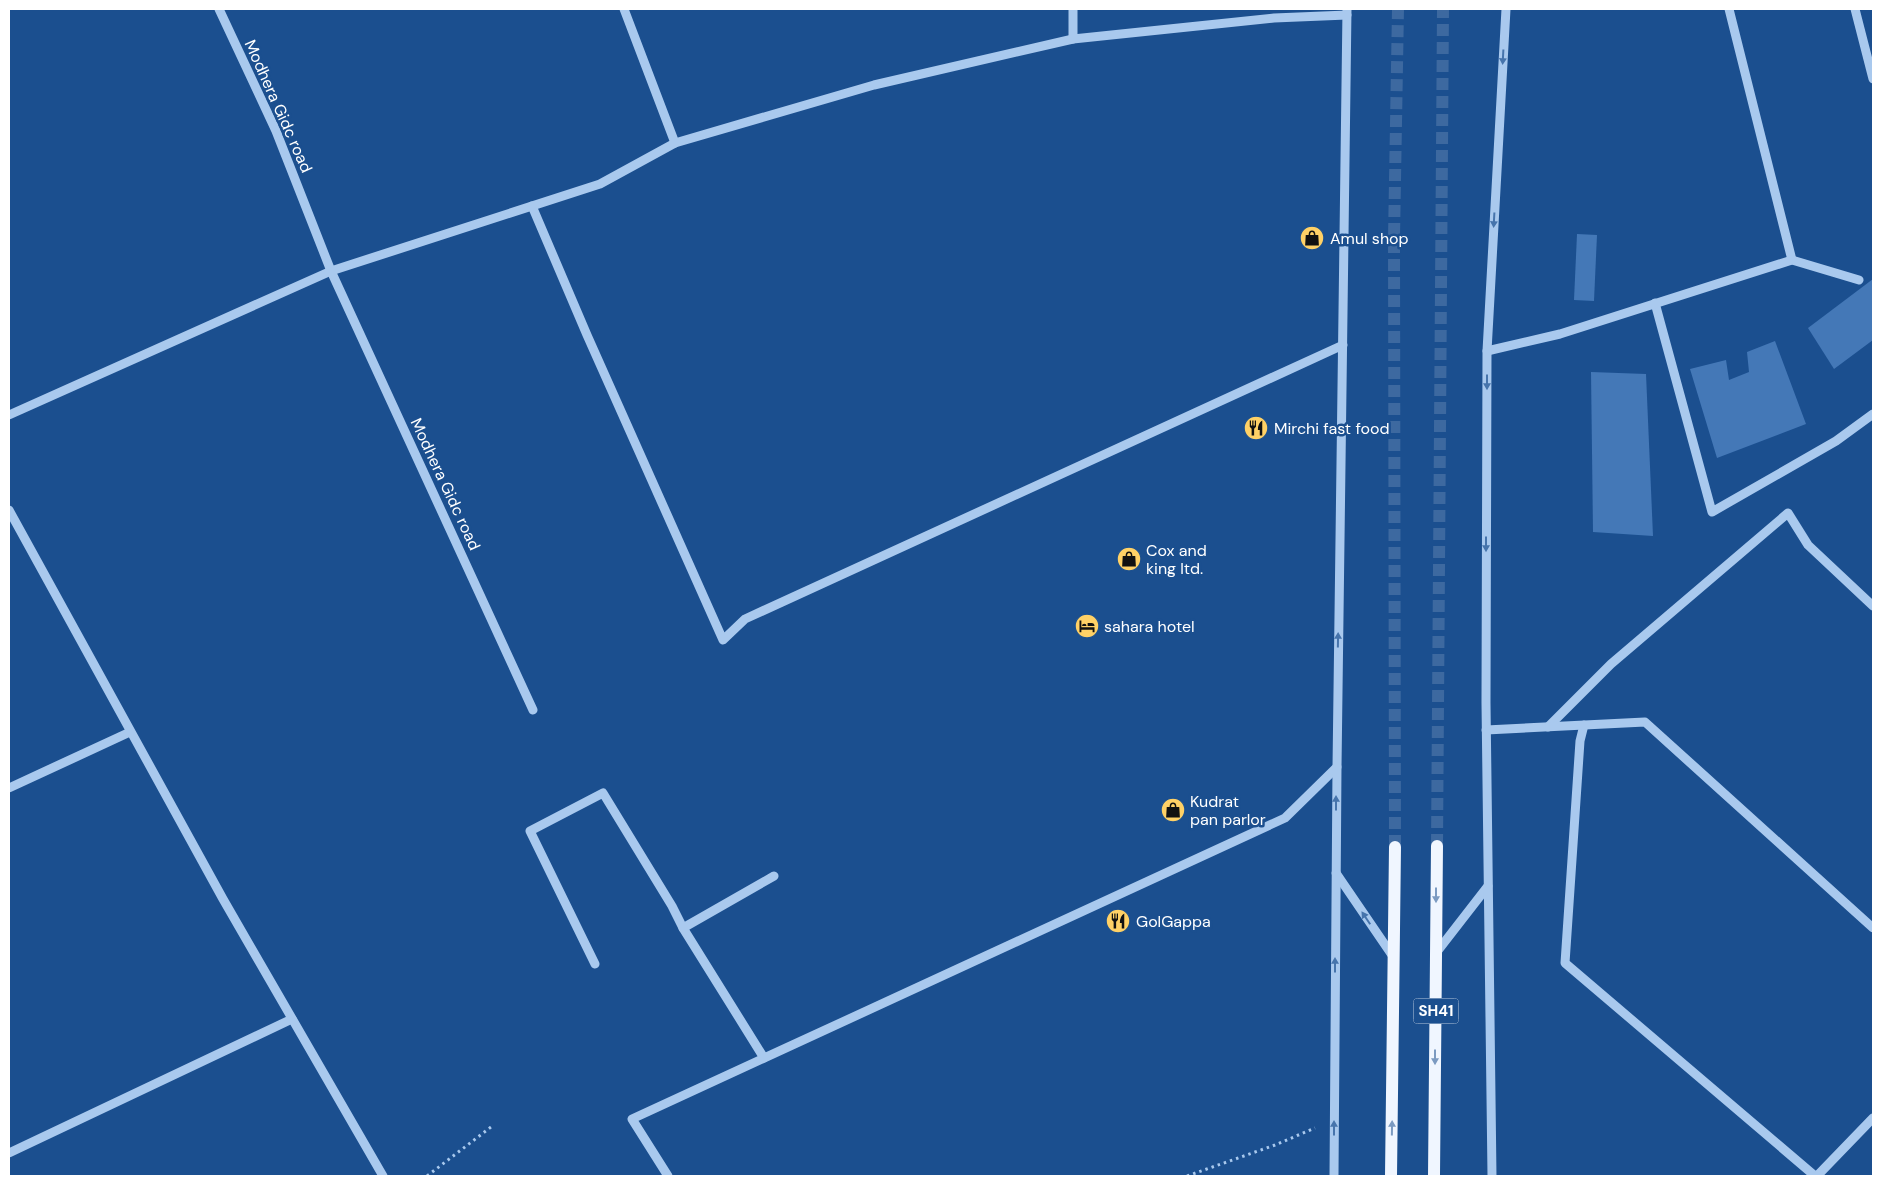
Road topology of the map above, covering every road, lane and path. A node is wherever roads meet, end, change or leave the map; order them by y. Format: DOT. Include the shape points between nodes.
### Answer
graph roads {
  1 [pos="219,9"];
  2 [pos="624,9"];
  3 [pos="1073,9"];
  4 [pos="1506,9"];
  5 [pos="1728,9"];
  6 [pos="1856,9"];
  7 [pos="1347,12"];
  8 [pos="1274,13"];
  9 [pos="1073,40"];
  10 [pos="1873,79"];
  11 [pos="675,143"];
  12 [pos="532,206"];
  13 [pos="1792,260"];
  14 [pos="331,271"];
  15 [pos="1859,280"];
  16 [pos="1655,303"];
  17 [pos="1343,345"];
  18 [pos="1487,351"];
  19 [pos="1873,414"];
  20 [pos="9,415"];
  21 [pos="9,510"];
  22 [pos="1873,606"];
  23 [pos="533,710"];
  24 [pos="1584,725"];
  25 [pos="1548,727"];
  26 [pos="1486,730"];
  27 [pos="130,732"];
  28 [pos="1337,767"];
  29 [pos="9,788"];
  30 [pos="1437,846"];
  31 [pos="1396,847"];
  32 [pos="1336,873"];
  33 [pos="774,876"];
  34 [pos="1488,886"];
  35 [pos="683,928"];
  36 [pos="1873,928"];
  37 [pos="1436,953"];
  38 [pos="1394,958"];
  39 [pos="595,964"];
  40 [pos="292,1019"];
  41 [pos="764,1058"];
  42 [pos="1873,1118"];
  43 [pos="1334,1120"];
  44 [pos="492,1127"];
  45 [pos="9,1153"];
  46 [pos="383,1176"];
  47 [pos="427,1176"];
  48 [pos="668,1176"];
  49 [pos="1187,1176"];
  50 [pos="1334,1176"];
  51 [pos="1391,1176"];
  52 [pos="1434,1176"];
  53 [pos="1492,1176"];
  54 [pos="1816,1176"];
  1 -- 14 [label="street, Modhera Gidc road" via="276,131"];
  2 -- 11 [label="street"];
  3 -- 9 [label="street"];
  4 -- 18 [label="street, one-way"];
  5 -- 13 [label="street"];
  6 -- 10 [label="street"];
  7 -- 8 [label="street"];
  7 -- 17 [label="street"];
  8 -- 9 [label="street"];
  9 -- 11 [label="street" via="874,85"];
  11 -- 12 [label="street" via="600,184"];
  12 -- 14 [label="street"];
  12 -- 17 [label="street" via="723,640 745,619"];
  13 -- 15 [label="street"];
  13 -- 16 [label="street"];
  14 -- 20 [label="street"];
  14 -- 23 [label="street, Modhera Gidc road"];
  16 -- 18 [label="street" via="1560,334"];
  16 -- 19 [label="street" via="1712,512 1836,441"];
  28 -- 17 [label="street, one-way"];
  18 -- 26 [label="street, one-way"];
  21 -- 27 [label="street"];
  22 -- 25 [label="street" via="1808,545 1788,513 1611,664"];
  24 -- 25 [label="street"];
  24 -- 36 [label="street" via="1645,722"];
  24 -- 54 [label="street" via="1580,741 1565,963"];
  25 -- 26 [label="street"];
  26 -- 34 [label="street"];
  27 -- 29 [label="street"];
  27 -- 40 [label="street"];
  32 -- 28 [label="street, one-way"];
  28 -- 41 [label="street" via="1285,818"];
  30 -- 37 [label="main road, SH41, one-way"];
  31 -- 38 [label="main road, SH41"];
  38 -- 32 [label="street, one-way"];
  43 -- 32 [label="street, one-way"];
  33 -- 35 [label="street"];
  34 -- 37 [label="street"];
  34 -- 53 [label="street"];
  35 -- 39 [label="street" via="603,794 530,831"];
  35 -- 41 [label="street"];
  37 -- 52 [label="main road, SH41, one-way"];
  51 -- 38 [label="main road, SH41, one-way"];
  40 -- 45 [label="street"];
  40 -- 46 [label="street"];
  41 -- 48 [label="street" via="632,1119"];
  42 -- 54 [label="street"];
  43 -- 49 [label="path" via="1276,1145"];
  50 -- 43 [label="street, one-way"];
  44 -- 47 [label="path"];
}
